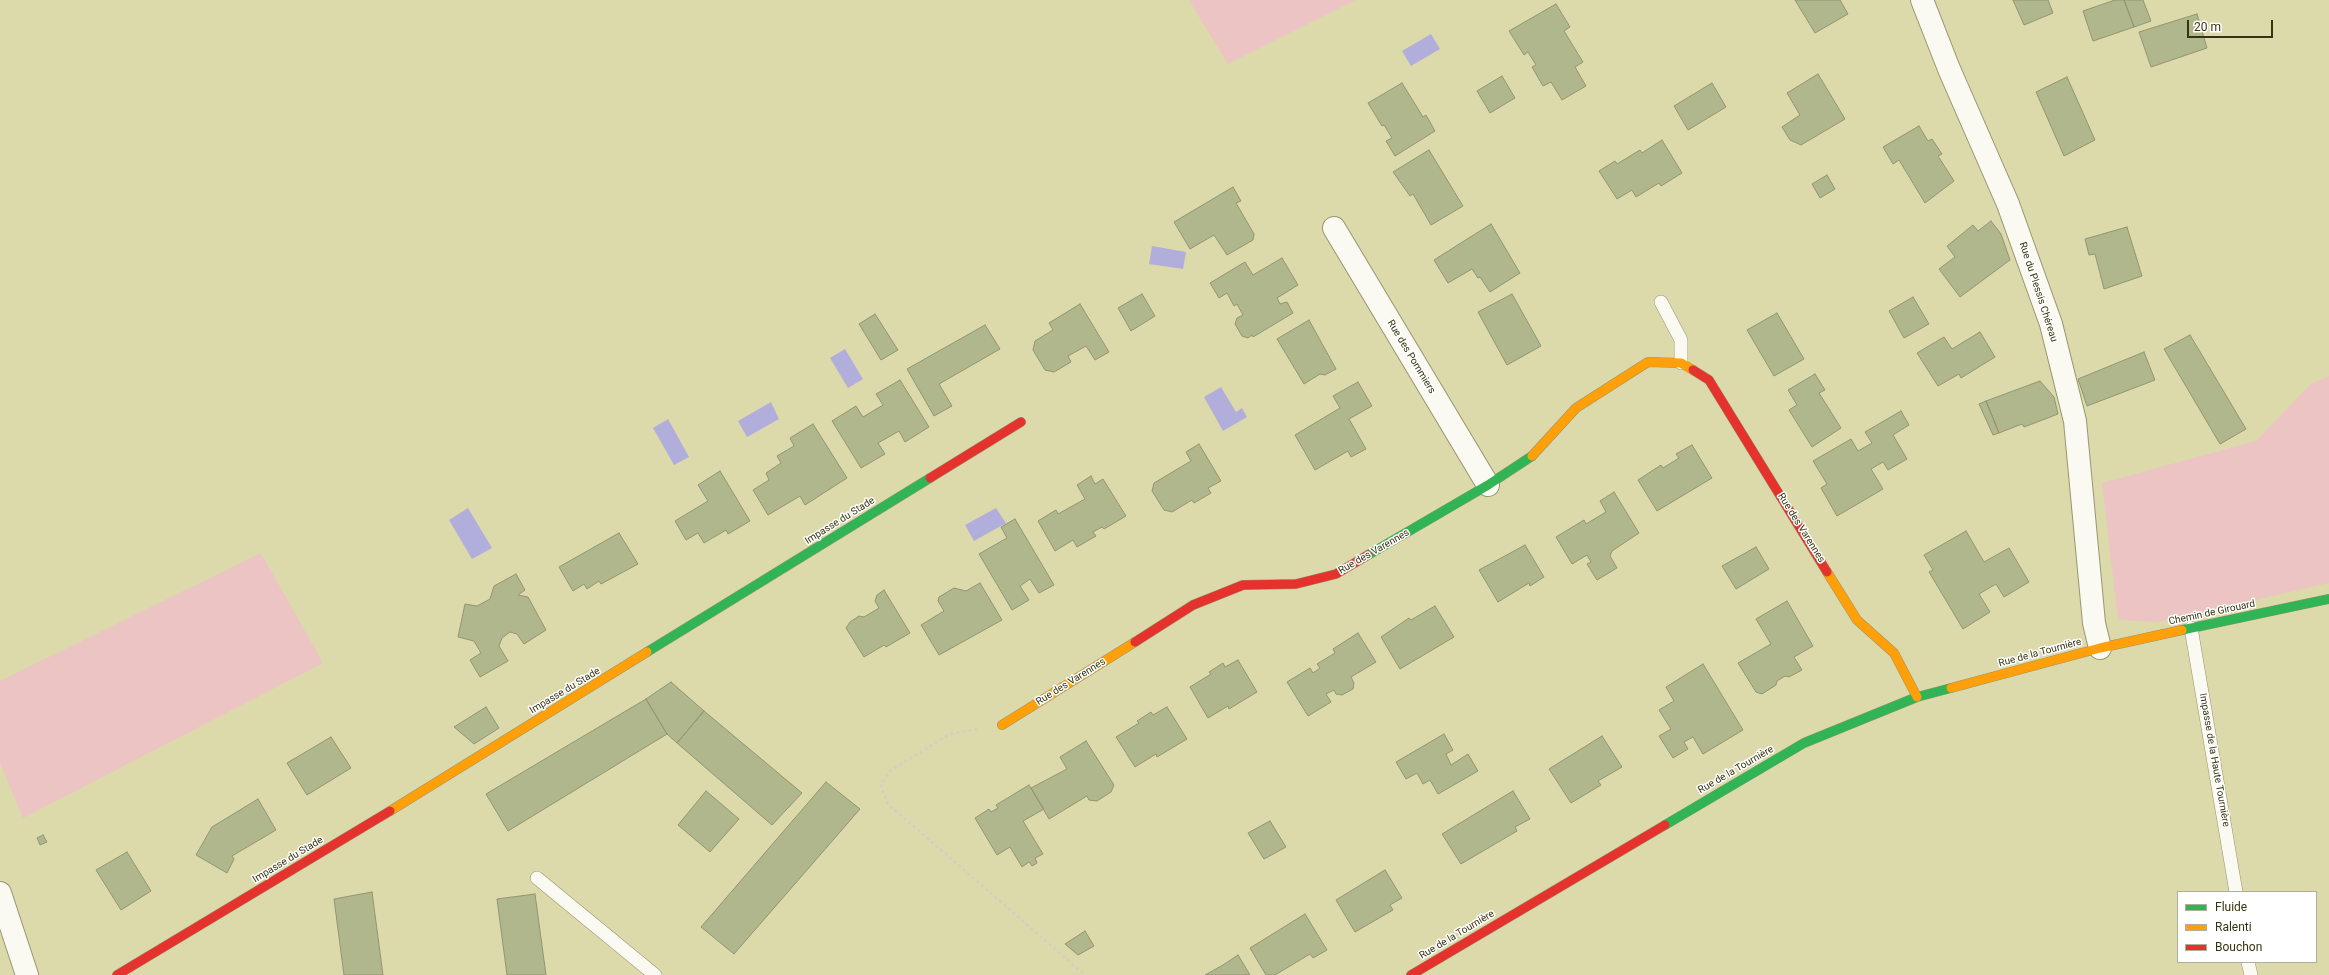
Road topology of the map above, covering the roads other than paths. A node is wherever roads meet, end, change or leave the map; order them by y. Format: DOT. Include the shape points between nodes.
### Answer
graph roads {
  1 [pos="1922,0"];
  2 [pos="1334,228"];
  3 [pos="1661,302"];
  4 [pos="1681,363"];
  5 [pos="1021,422"];
  6 [pos="1488,485"];
  7 [pos="2329,599"];
  8 [pos="2191,628"];
  9 [pos="2100,648"];
  10 [pos="1917,697"];
  11 [pos="1002,725"];
  12 [pos="537,878"];
  13 [pos="2236,891"];
  14 [pos="0,893"];
  15 [pos="2248,963"];
  16 [pos="27,975"];
  17 [pos="117,975"];
  18 [pos="655,975"];
  19 [pos="1411,975"];
  20 [pos="2251,975"];
  1 -- 9 [label="street, Rue du Plessis Chéreau" via="2008,204 2050,324 2075,421 2094,623"];
  2 -- 6 [label="street, Rue des Pommiers"];
  3 -- 4 [label="lane" via="1681,340"];
  4 -- 6 [label="street, Rue des Varennes" via="1648,362 1576,408 1532,456"];
  4 -- 10 [label="street, Rue des Varennes" via="1709,380 1857,620 1894,652"];
  5 -- 17 [label="street, Impasse du Stade" via="344,839"];
  6 -- 11 [label="street, Rue des Varennes" via="1336,574 1296,584 1243,585 1193,605"];
  7 -- 8 [label="street, Chemin de Girouard"];
  8 -- 9 [label="street, Chemin de Girouard"];
  8 -- 13 [label="lane, Impasse de la Haute Tournière"];
  9 -- 10 [label="street, Rue de la Tournière"];
  10 -- 19 [label="street, Rue de la Tournière" via="1804,743"];
  12 -- 18 [label="lane"];
  14 -- 16 [label="street"];
  15 -- 20 [label="lane"];
}
